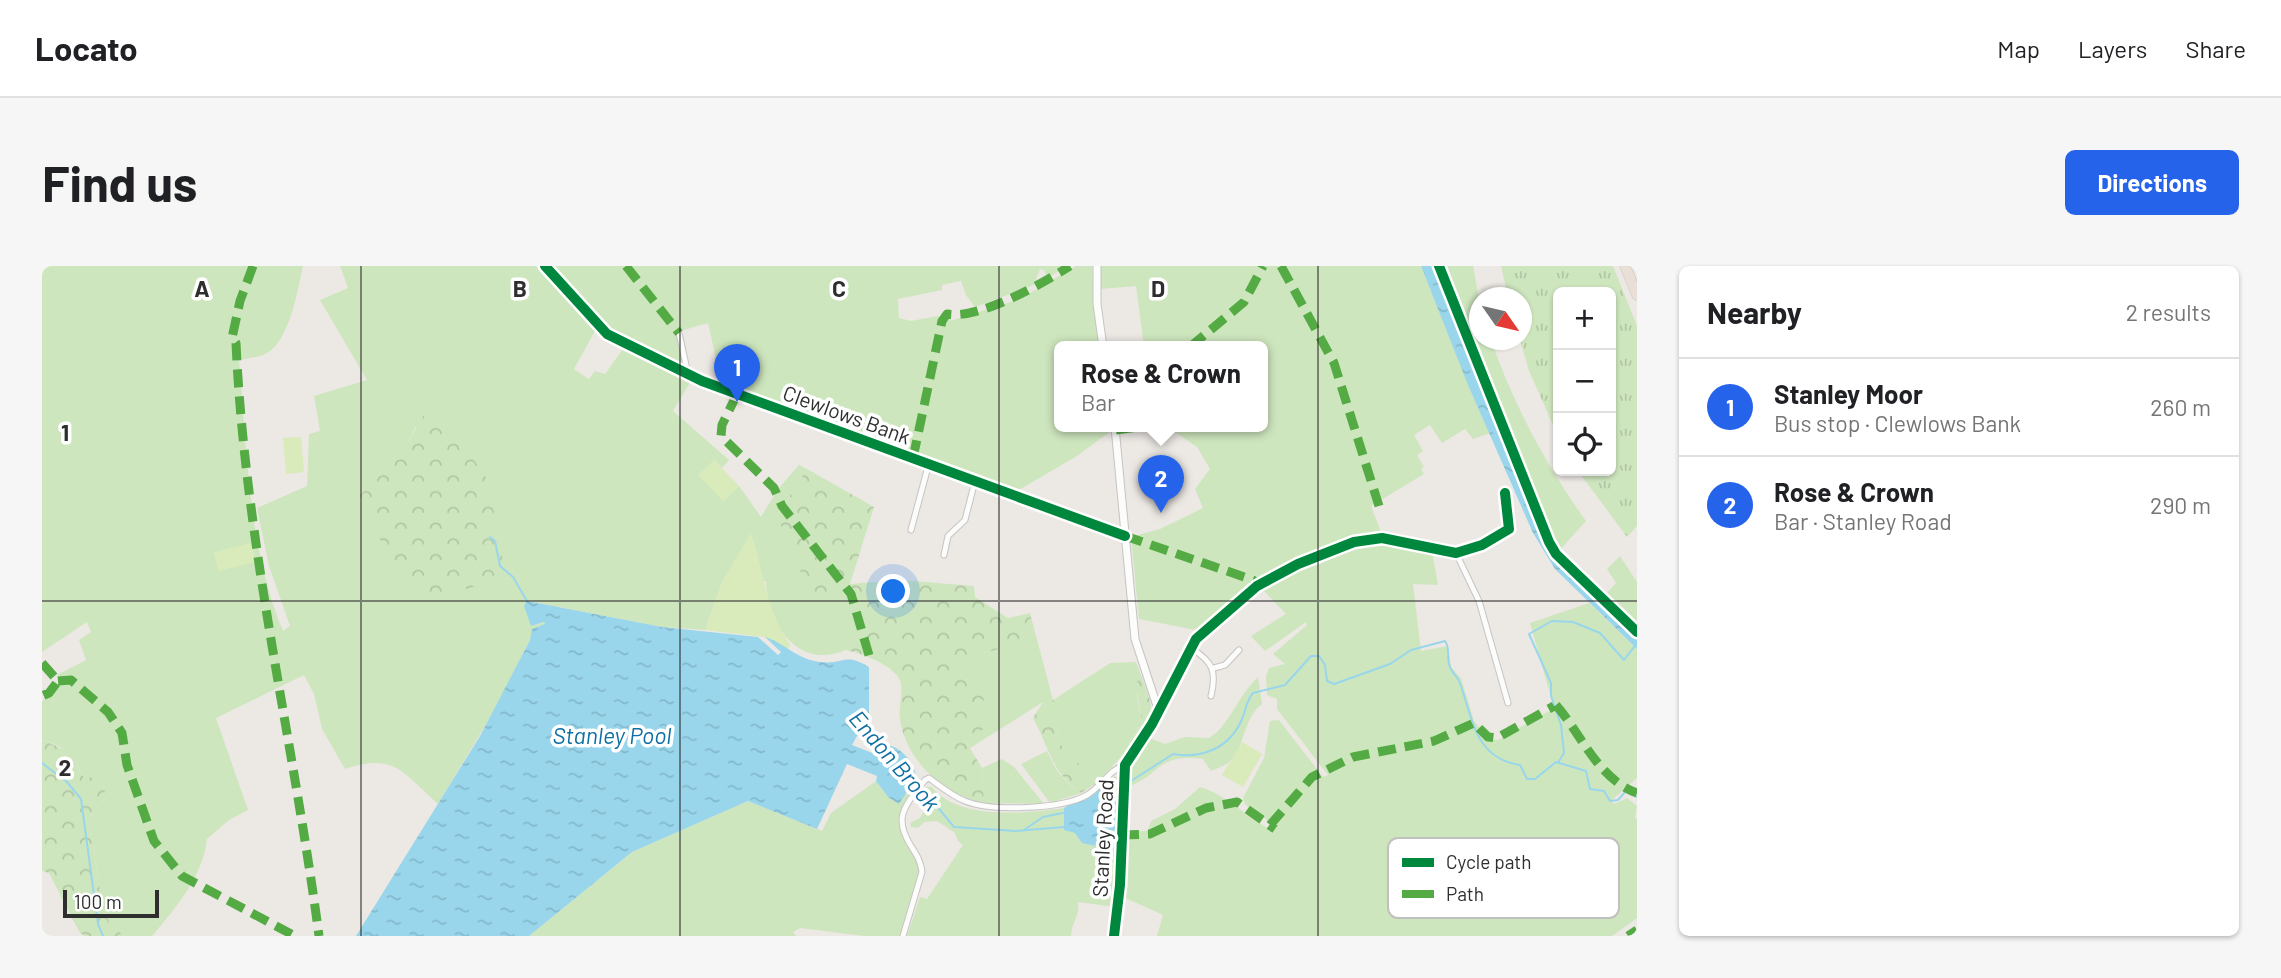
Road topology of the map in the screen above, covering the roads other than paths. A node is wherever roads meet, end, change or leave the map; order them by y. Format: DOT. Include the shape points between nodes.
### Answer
graph roads {
  1 [pos="545,266"];
  2 [pos="1097,266"];
  3 [pos="1625,266"];
  4 [pos="1637,295"];
  5 [pos="679,333"];
  6 [pos="1102,341"];
  7 [pos="688,373"];
  8 [pos="1115,432"];
  9 [pos="929,463"];
  10 [pos="975,481"];
  11 [pos="1505,493"];
  12 [pos="911,530"];
  13 [pos="1125,536"];
  14 [pos="1456,553"];
  15 [pos="944,555"];
  16 [pos="1191,648"];
  17 [pos="1239,650"];
  18 [pos="1214,668"];
  19 [pos="1211,696"];
  20 [pos="1508,703"];
  21 [pos="1158,709"];
  22 [pos="1125,765"];
  23 [pos="903,936"];
  24 [pos="1114,936"];
  1 -- 7 [label="street, Clewlows Bank" via="607,334"];
  2 -- 6 [label="street"];
  3 -- 4 [label="highway"];
  5 -- 7 [label="street"];
  7 -- 9 [label="street, Clewlows Bank"];
  8 -- 13 [label="street"];
  9 -- 10 [label="street, Clewlows Bank"];
  9 -- 12 [label="street"];
  10 -- 13 [label="street, Clewlows Bank"];
  10 -- 15 [label="street" via="965,520 948,537"];
  11 -- 14 [label="street" via="1510,524 1505,533"];
  13 -- 21 [label="street" via="1135,639"];
  14 -- 16 [label="street" via="1382,538 1354,542 1257,586"];
  14 -- 20 [label="street" via="1479,601"];
  16 -- 18 [label="street"];
  16 -- 21 [label="street"];
  17 -- 18 [label="street" via="1225,665"];
  18 -- 19 [label="street"];
  21 -- 22 [label="street, Stanley Road"];
  22 -- 23 [label="street" via="1089,794 1044,806 967,802 929,778 903,809 901,818 922,872"];
  22 -- 24 [label="street, Stanley Road"];
}
